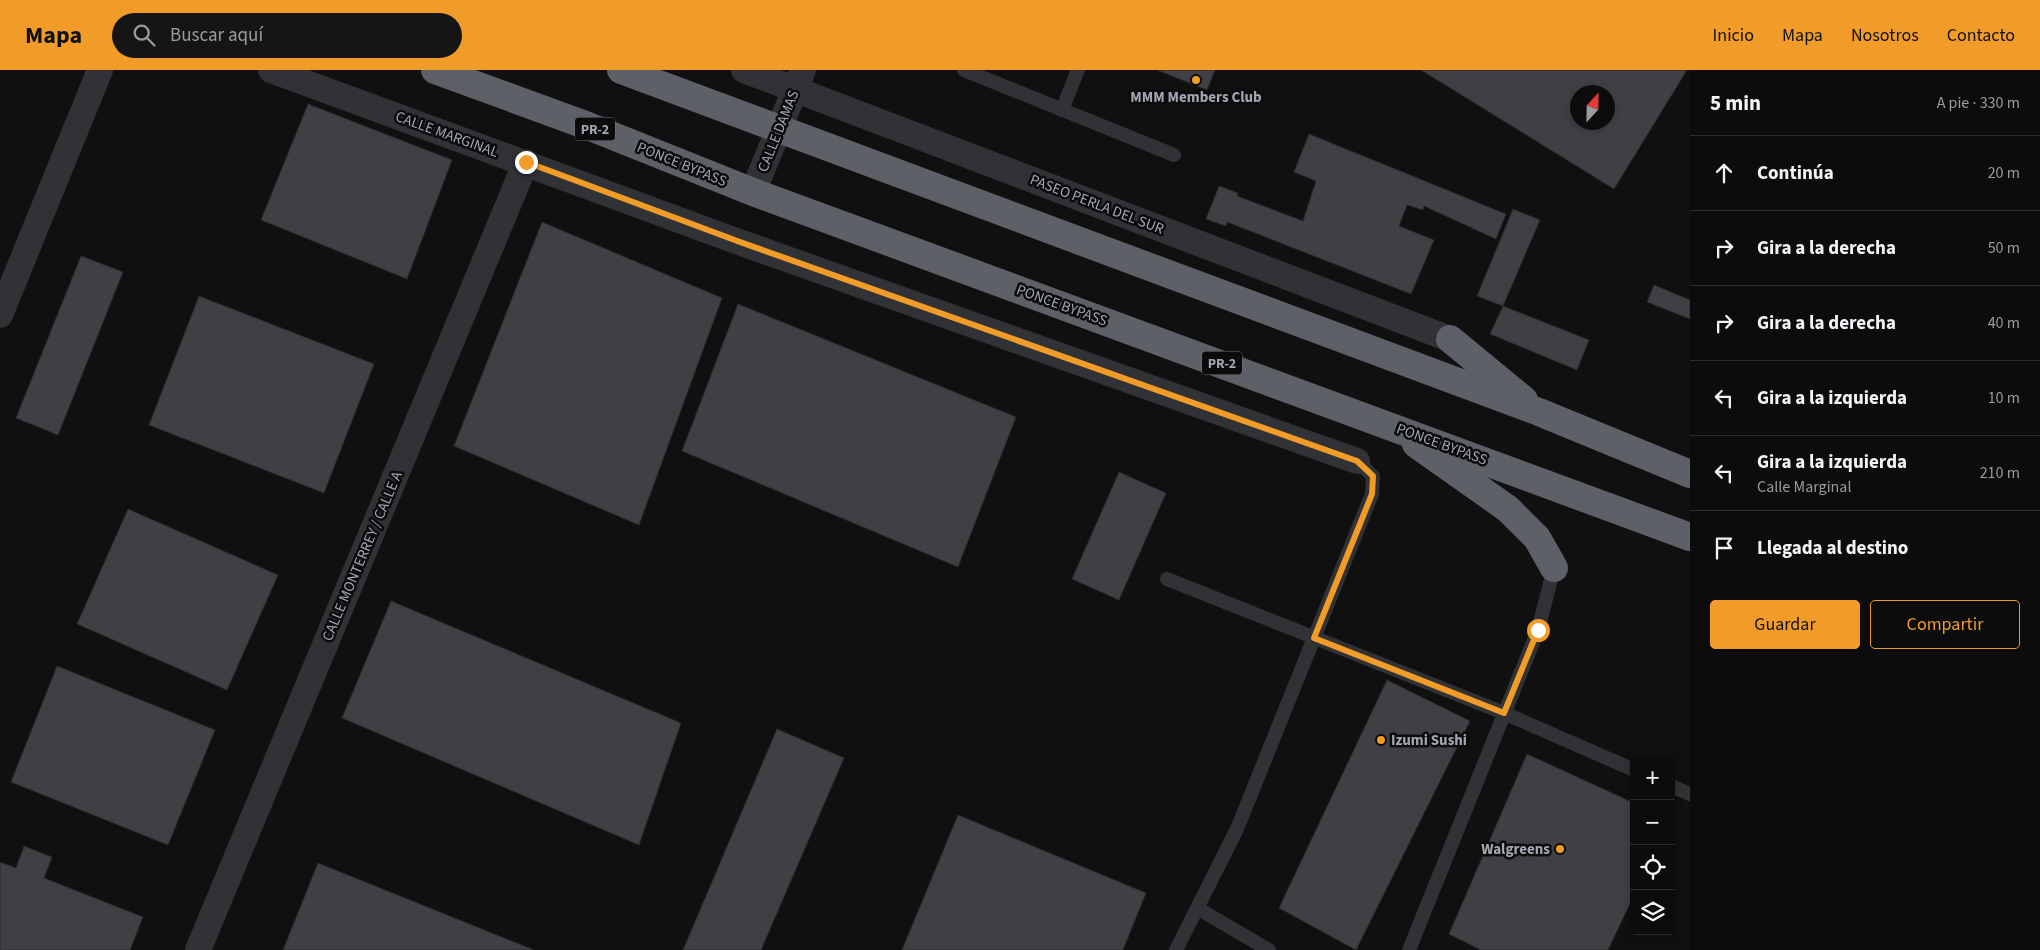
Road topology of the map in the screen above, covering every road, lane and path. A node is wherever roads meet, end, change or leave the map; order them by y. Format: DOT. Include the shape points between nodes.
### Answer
graph roads {
  1 [pos="100,70"];
  2 [pos="270,70"];
  3 [pos="435,70"];
  4 [pos="621,70"];
  5 [pos="744,70"];
  6 [pos="964,70"];
  7 [pos="1078,70"];
  8 [pos="799,80"];
  9 [pos="1062,110"];
  10 [pos="778,130"];
  11 [pos="1174,155"];
  12 [pos="526,162"];
  13 [pos="753,192"];
  14 [pos="0,315"];
  15 [pos="1450,339"];
  16 [pos="1538,412"];
  17 [pos="1388,425"];
  18 [pos="1357,461"];
  19 [pos="1690,474"];
  20 [pos="1690,536"];
  21 [pos="1554,568"];
  22 [pos="1167,579"];
  23 [pos="1314,638"];
  24 [pos="1504,713"];
  25 [pos="1630,768"];
  26 [pos="1675,788"];
  27 [pos="1690,794"];
  28 [pos="1197,908"];
  29 [pos="198,950"];
  30 [pos="1176,950"];
  31 [pos="1269,950"];
  32 [pos="1409,950"];
  1 -- 14 [label="street"];
  2 -- 12 [label="street, CALLE MARGINAL"];
  3 -- 13 [label="highway, PONCE BYPASS / PR-2" via="588,126"];
  4 -- 10 [label="highway"];
  5 -- 8 [label="street, PASEO PERLA DEL SUR"];
  6 -- 9 [label="lane"];
  7 -- 9 [label="lane"];
  8 -- 10 [label="street, CALLE DAMAS"];
  8 -- 15 [label="street, PASEO PERLA DEL SUR"];
  9 -- 11 [label="lane"];
  10 -- 13 [label="street, CALLE DAMAS"];
  10 -- 16 [label="highway" via="1141,262"];
  12 -- 18 [label="street, CALLE MARGINAL" via="740,242"];
  12 -- 29 [label="street, CALLE MONTERREY / CALLE A"];
  13 -- 17 [label="highway, PONCE BYPASS / PR-2"];
  15 -- 16 [label="highway"];
  16 -- 19 [label="highway"];
  17 -- 20 [label="highway, PONCE BYPASS / PR-2"];
  17 -- 21 [label="highway" via="1508,509 1537,538"];
  18 -- 23 [label="lane" via="1373,476 1372,494"];
  21 -- 24 [label="lane" via="1538,630"];
  22 -- 23 [label="lane"];
  23 -- 24 [label="lane"];
  23 -- 28 [label="lane" via="1237,829"];
  24 -- 25 [label="lane"];
  24 -- 32 [label="lane"];
  26 -- 27 [label="lane"];
  28 -- 30 [label="lane"];
  28 -- 31 [label="lane"];
}
